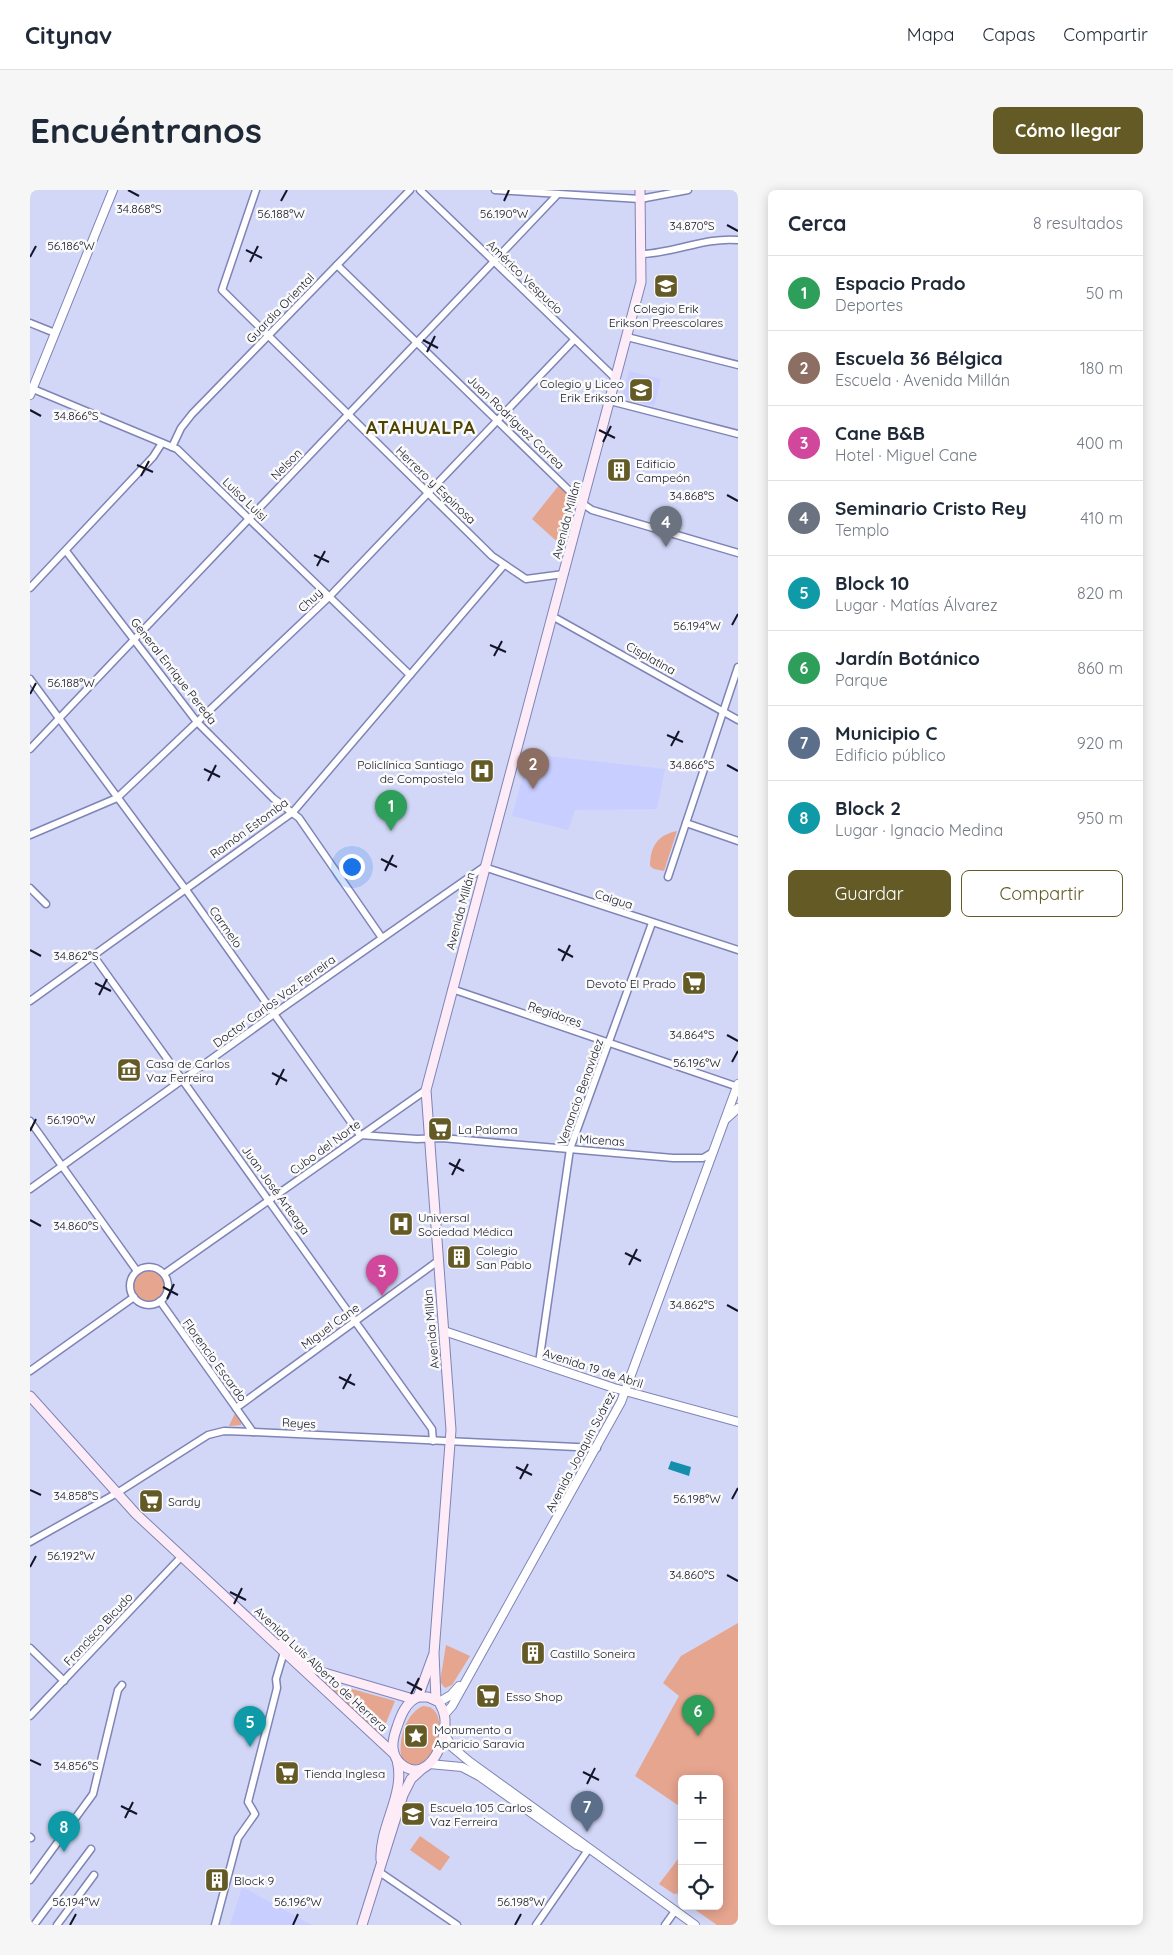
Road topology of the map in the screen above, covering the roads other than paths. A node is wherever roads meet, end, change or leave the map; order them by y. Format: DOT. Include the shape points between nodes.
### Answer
graph roads {
  1 [pos="113,190"];
  2 [pos="256,190"];
  3 [pos="410,190"];
  4 [pos="420,190"];
  5 [pos="495,190"];
  6 [pos="688,190"];
  7 [pos="558,194"];
  8 [pos="640,195"];
  9 [pos="738,240"];
  10 [pos="642,254"];
  11 [pos="494,262"];
  12 [pos="337,265"];
  13 [pos="30,323"];
  14 [pos="55,334"];
  15 [pos="269,337"];
  16 [pos="627,337"];
  17 [pos="574,340"];
  18 [pos="417,342"];
  19 [pos="738,365"];
  20 [pos="616,379"];
  21 [pos="31,392"];
  22 [pos="610,401"];
  23 [pos="348,415"];
  24 [pos="497,420"];
  25 [pos="738,434"];
  26 [pos="162,443"];
  27 [pos="172,447"];
  28 [pos="428,493"];
  29 [pos="583,504"];
  30 [pos="249,519"];
  31 [pos="66,551"];
  32 [pos="738,553"];
  33 [pos="504,565"];
  34 [pos="564,574"];
  35 [pos="30,588"];
  36 [pos="330,596"];
  37 [pos="552,616"];
  38 [pos="134,640"];
  39 [pos="738,667"];
  40 [pos="410,675"];
  41 [pos="30,680"];
  42 [pos="722,711"];
  43 [pos="60,718"];
  44 [pos="738,720"];
  45 [pos="197,722"];
  46 [pos="30,749"];
  47 [pos="118,798"];
  48 [pos="293,812"];
  49 [pos="686,823"];
  50 [pos="30,835"];
  51 [pos="738,841"];
  52 [pos="484,867"];
  53 [pos="668,877"];
  54 [pos="30,888"];
  55 [pos="185,888"];
  56 [pos="46,904"];
  57 [pos="652,923"];
  58 [pos="382,938"];
  59 [pos="738,950"];
  60 [pos="93,955"];
  61 [pos="452,990"];
  62 [pos="30,1001"];
  63 [pos="274,1014"];
  64 [pos="609,1045"];
  65 [pos="183,1081"];
  66 [pos="738,1086"];
  67 [pos="426,1090"];
  68 [pos="738,1108"];
  69 [pos="30,1121"];
  70 [pos="724,1122"];
  71 [pos="360,1135"];
  72 [pos="428,1139"];
  73 [pos="570,1149"];
  74 [pos="713,1152"];
  75 [pos="63,1166"];
  76 [pos="30,1189"];
  77 [pos="270,1201"];
  78 [pos="438,1261"];
  79 [pos="137,1271"];
  80 [pos="164,1274"];
  81 [pos="134,1296"];
  82 [pos="160,1301"];
  83 [pos="356,1322"];
  84 [pos="444,1331"];
  85 [pos="539,1363"];
  86 [pos="30,1371"];
  87 [pos="625,1391"];
  88 [pos="30,1396"];
  89 [pos="236,1408"];
  90 [pos="738,1422"];
  91 [pos="253,1432"];
  92 [pos="434,1442"];
  93 [pos="451,1442"];
  94 [pos="597,1448"];
  95 [pos="117,1493"];
  96 [pos="30,1542"];
  97 [pos="182,1556"];
  98 [pos="232,1604"];
  99 [pos="30,1648"];
  100 [pos="284,1652"];
  101 [pos="434,1653"];
  102 [pos="467,1677"];
  103 [pos="64,1681"];
  104 [pos="315,1682"];
  105 [pos="361,1684"];
  106 [pos="122,1685"];
  107 [pos="415,1698"];
  108 [pos="437,1701"];
  109 [pos="444,1715"];
  110 [pos="30,1716"];
  111 [pos="444,1733"];
  112 [pos="395,1755"];
  113 [pos="425,1767"];
  114 [pos="92,1849"];
  115 [pos="588,1850"];
  116 [pos="381,1860"];
  117 [pos="378,1871"];
  118 [pos="94,1875"];
  119 [pos="30,1880"];
  120 [pos="675,1911"];
  121 [pos="34,1925"];
  122 [pos="57,1925"];
  123 [pos="215,1925"];
  124 [pos="362,1925"];
  125 [pos="457,1925"];
  126 [pos="536,1925"];
  127 [pos="665,1925"];
  128 [pos="695,1925"];
  1 -- 14 [label="street"];
  2 -- 15 [label="street, Herrero y Espinosa" via="222,290"];
  3 -- 12 [label="street, Guardia Oriental"];
  4 -- 11 [label="street, Américo Vespucio"];
  5 -- 7 [label="street"];
  6 -- 8 [label="street"];
  7 -- 8 [label="street"];
  7 -- 11 [label="street, Nelson"];
  8 -- 10 [label="main road, Avenida Millán"];
  9 -- 10 [label="street" via="703,241 659,254"];
  10 -- 16 [label="main road, Avenida Millán" via="641,282"];
  11 -- 17 [label="street, Américo Vespucio"];
  11 -- 18 [label="street, Nelson"];
  12 -- 15 [label="street, Guardia Oriental"];
  12 -- 18 [label="street, Juan Rodríguez Correa"];
  13 -- 14 [label="street"];
  14 -- 21 [label="street"];
  15 -- 23 [label="street, Herrero y Espinosa"];
  15 -- 27 [label="street, Guardia Oriental" via="192,414"];
  16 -- 19 [label="street"];
  16 -- 20 [label="main road, Avenida Millán"];
  17 -- 20 [label="street, Américo Vespucio"];
  17 -- 24 [label="street, Chuy"];
  18 -- 23 [label="street, Nelson"];
  18 -- 24 [label="street, Juan Rodríguez Correa"];
  20 -- 22 [label="main road, Avenida Millán"];
  21 -- 26 [label="street, Luisa Luisi"];
  22 -- 25 [label="street"];
  22 -- 29 [label="main road, Avenida Millán"];
  23 -- 28 [label="street, Herrero y Espinosa"];
  23 -- 30 [label="street, Nelson"];
  24 -- 28 [label="street, Chuy"];
  24 -- 29 [label="street, Juan Rodríguez Correa"];
  26 -- 27 [label="street, Luisa Luisi"];
  26 -- 31 [label="street"];
  27 -- 30 [label="street, Luisa Luisi"];
  28 -- 33 [label="street, Herrero y Espinosa"];
  28 -- 36 [label="street, Chuy"];
  29 -- 32 [label="street, Juan Rodríguez Correa" via="592,510"];
  29 -- 34 [label="main road, Avenida Millán"];
  30 -- 36 [label="street, Luisa Luisi"];
  30 -- 38 [label="street, Nelson"];
  31 -- 35 [label="street"];
  31 -- 38 [label="street, General Enrique Pereda"];
  33 -- 34 [label="street, Herrero y Espinosa" via="526,579"];
  33 -- 40 [label="street, Ramón Estomba"];
  34 -- 37 [label="main road, Avenida Millán"];
  36 -- 40 [label="street, Luisa Luisi"];
  36 -- 45 [label="street, Chuy"];
  37 -- 42 [label="street, Cisplatina"];
  37 -- 52 [label="main road, Avenida Millán"];
  38 -- 43 [label="street, Nelson"];
  38 -- 45 [label="street, General Enrique Pereda"];
  39 -- 42 [label="street"];
  40 -- 48 [label="street, Ramón Estomba"];
  41 -- 43 [label="street, Carmelo"];
  42 -- 44 [label="street, Cisplatina"];
  42 -- 49 [label="street"];
  43 -- 46 [label="street, Nelson"];
  43 -- 47 [label="street, Carmelo"];
  45 -- 47 [label="street, Chuy"];
  45 -- 48 [label="street, General Enrique Pereda" via="273,798"];
  47 -- 50 [label="street, Chuy"];
  47 -- 55 [label="street, Carmelo"];
  48 -- 55 [label="street, Ramón Estomba"];
  48 -- 58 [label="street, General Enrique Pereda"];
  49 -- 51 [label="street"];
  49 -- 53 [label="street"];
  52 -- 57 [label="street, Caigua"];
  52 -- 58 [label="street, Doctor Carlos Vaz Ferreira"];
  52 -- 61 [label="main road, Avenida Millán"];
  54 -- 56 [label="street"];
  55 -- 60 [label="street, Ramón Estomba"];
  55 -- 63 [label="street, Carmelo"];
  57 -- 59 [label="street, Caigua"];
  57 -- 64 [label="street, Venancio Benavidez"];
  58 -- 63 [label="street, Doctor Carlos Vaz Ferreira"];
  60 -- 62 [label="street, Ramón Estomba"];
  60 -- 65 [label="street, Juan José Arteaga"];
  61 -- 64 [label="street, Regidores"];
  61 -- 67 [label="main road, Avenida Millán"];
  63 -- 65 [label="street, Doctor Carlos Vaz Ferreira"];
  63 -- 71 [label="street, Carmelo"];
  64 -- 66 [label="street, Regidores"];
  64 -- 73 [label="street, Venancio Benavidez"];
  65 -- 75 [label="street, Doctor Carlos Vaz Ferreira"];
  65 -- 77 [label="street, Juan José Arteaga"];
  66 -- 70 [label="street, Avenida Joaquín Suárez"];
  67 -- 71 [label="street, Cubo del Norte"];
  67 -- 72 [label="main road, Avenida Millán"];
  68 -- 70 [label="street"];
  69 -- 75 [label="street"];
  70 -- 74 [label="street, Avenida Joaquín Suárez"];
  71 -- 72 [label="street"];
  71 -- 77 [label="street, Cubo del Norte"];
  72 -- 73 [label="street, Micenas"];
  72 -- 78 [label="main road, Avenida Millán"];
  73 -- 74 [label="street, Micenas" via="696,1159"];
  73 -- 85 [label="street, Venancio Benavidez"];
  74 -- 87 [label="street, Avenida Joaquín Suárez"];
  75 -- 76 [label="street, Doctor Carlos Vaz Ferreira"];
  75 -- 79 [label="street"];
  77 -- 80 [label="street, Cubo del Norte"];
  77 -- 83 [label="street, Juan José Arteaga"];
  78 -- 83 [label="street, Miguel Cane"];
  78 -- 84 [label="main road, Avenida Millán"];
  79 -- 80 [label="street" via="153,1267"];
  79 -- 81 [label="street" via="130,1283"];
  80 -- 82 [label="street" via="168,1287"];
  81 -- 82 [label="street" via="147,1304"];
  81 -- 86 [label="street"];
  82 -- 89 [label="street, Florencio Escardo"];
  83 -- 89 [label="street, Miguel Cane"];
  83 -- 92 [label="street, Juan José Arteaga" via="432,1429"];
  84 -- 85 [label="street, Avenida 19 de Abril"];
  84 -- 93 [label="main road, Avenida Millán"];
  85 -- 87 [label="street, Avenida 19 de Abril"];
  87 -- 90 [label="street, Avenida 19 de Abril"];
  87 -- 94 [label="street, Avenida Joaquín Suárez"];
  88 -- 95 [label="main road, Avenida Luis Alberto de Herrera"];
  89 -- 91 [label="street, Florencio Escardo"];
  91 -- 92 [label="street, Reyes"];
  91 -- 95 [label="street, Reyes" via="224,1431 208,1435"];
  92 -- 93 [label="street, Reyes"];
  93 -- 94 [label="street, Reyes"];
  93 -- 101 [label="main road, Avenida Millán"];
  94 -- 102 [label="street, Avenida Joaquín Suárez"];
  95 -- 96 [label="street, Reyes"];
  95 -- 97 [label="main road, Avenida Luis Alberto de Herrera"];
  97 -- 98 [label="main road, Avenida Luis Alberto de Herrera"];
  97 -- 103 [label="street, Francisco Bicudo"];
  98 -- 100 [label="main road, Avenida Luis Alberto de Herrera"];
  98 -- 105 [label="main road, Avenida Luis Alberto de Herrera" via="310,1666"];
  99 -- 103 [label="street"];
  100 -- 104 [label="main road, Avenida Luis Alberto de Herrera"];
  100 -- 123 [label="street" via="248,1802 254,1814 238,1838"];
  101 -- 107 [label="main road, Avenida Millán"];
  101 -- 108 [label="main road, Avenida Millán"];
  102 -- 108 [label="street, Avenida Joaquín Suárez" via="451,1695"];
  102 -- 109 [label="street, Avenida Joaquín Suárez"];
  103 -- 110 [label="street, Francisco Bicudo"];
  104 -- 105 [label="main road" via="320,1678"];
  104 -- 112 [label="main road, Avenida Luis Alberto de Herrera"];
  105 -- 107 [label="main road, Avenida Luis Alberto de Herrera"];
  106 -- 119 [label="street" via="118,1690 93,1794"];
  107 -- 108 [label="main road"];
  107 -- 112 [label="main road" via="404,1709 396,1728"];
  108 -- 109 [label="main road"];
  109 -- 111 [label="main road"];
  111 -- 113 [label="main road" via="437,1753"];
  111 -- 115 [label="street" via="458,1754"];
  112 -- 113 [label="main road" via="408,1769"];
  112 -- 116 [label="main road" via="398,1771 396,1792 380,1850"];
  113 -- 115 [label="street" via="462,1767"];
  113 -- 116 [label="main road" via="407,1786"];
  114 -- 121 [label="street"];
  115 -- 120 [label="street"];
  115 -- 126 [label="street"];
  116 -- 117 [label="main road"];
  117 -- 124 [label="main road"];
  117 -- 125 [label="street"];
  118 -- 122 [label="street"];
  120 -- 127 [label="street"];
  120 -- 128 [label="street"];
}
